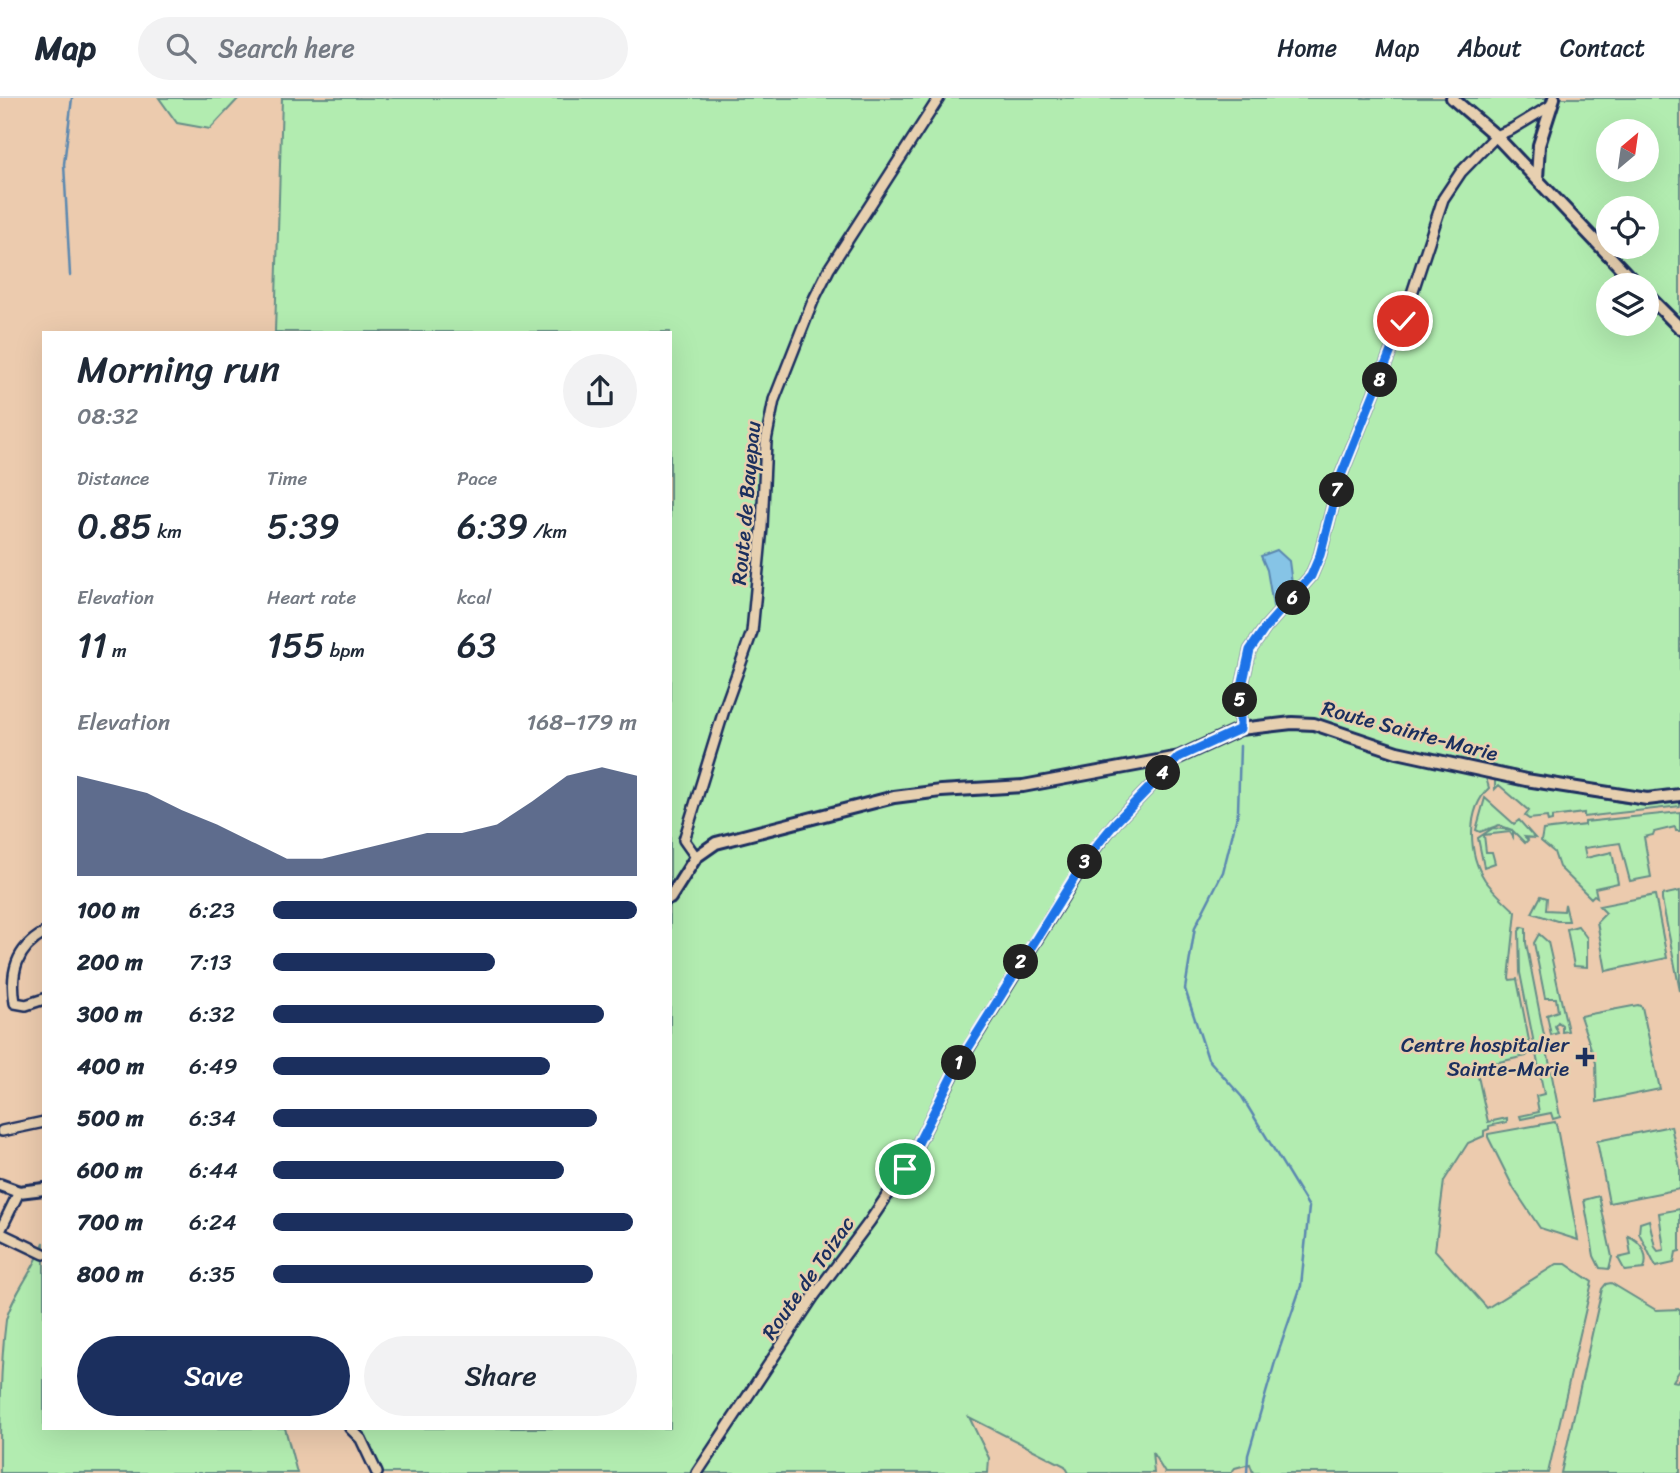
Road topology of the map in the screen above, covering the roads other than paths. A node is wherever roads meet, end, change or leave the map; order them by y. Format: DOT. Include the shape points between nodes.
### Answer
graph roads {
  1 [pos="939,98"];
  2 [pos="1452,98"];
  3 [pos="1552,102"];
  4 [pos="1496,136"];
  5 [pos="1537,179"];
  6 [pos="1626,273"];
  7 [pos="1659,307"];
  8 [pos="1680,328"];
  9 [pos="1240,729"];
  10 [pos="1179,757"];
  11 [pos="1680,794"];
  12 [pos="696,857"];
  13 [pos="672,895"];
  14 [pos="42,934"];
  15 [pos="42,1000"];
  16 [pos="42,1122"];
  17 [pos="2,1131"];
  18 [pos="0,1185"];
  19 [pos="42,1189"];
  20 [pos="19,1192"];
  21 [pos="0,1232"];
  22 [pos="42,1253"];
  23 [pos="352,1430"];
  24 [pos="377,1473"];
  25 [pos="697,1473"];
  1 -- 12 [label="street, Route de Bayepau" via="829,269 774,400 766,441 752,632 684,840"];
  2 -- 4 [label="street"];
  3 -- 4 [label="street"];
  3 -- 5 [label="street" via="1539,145"];
  4 -- 5 [label="street"];
  4 -- 9 [label="street" via="1461,172 1443,199 1403,321 1340,478 1320,555 1311,576 1250,650 1240,695"];
  5 -- 6 [label="street"];
  7 -- 8 [label="street"];
  9 -- 10 [label="street, Route Sainte-Marie"];
  9 -- 11 [label="street, Route Sainte-Marie" via="1314,724 1397,752 1492,774 1647,799"];
  10 -- 12 [label="street, Route Sainte-Marie" via="1023,786 894,797 716,842"];
  10 -- 25 [label="street, Route de Toizac" via="1088,856 957,1066 905,1169"];
  12 -- 13 [label="street"];
  14 -- 15 [label="street" via="29,941 15,962 12,986 15,1003"];
  16 -- 17 [label="street"];
  18 -- 20 [label="street"];
  19 -- 20 [label="street"];
  20 -- 21 [label="street"];
  21 -- 22 [label="street"];
  23 -- 24 [label="street"];
}
